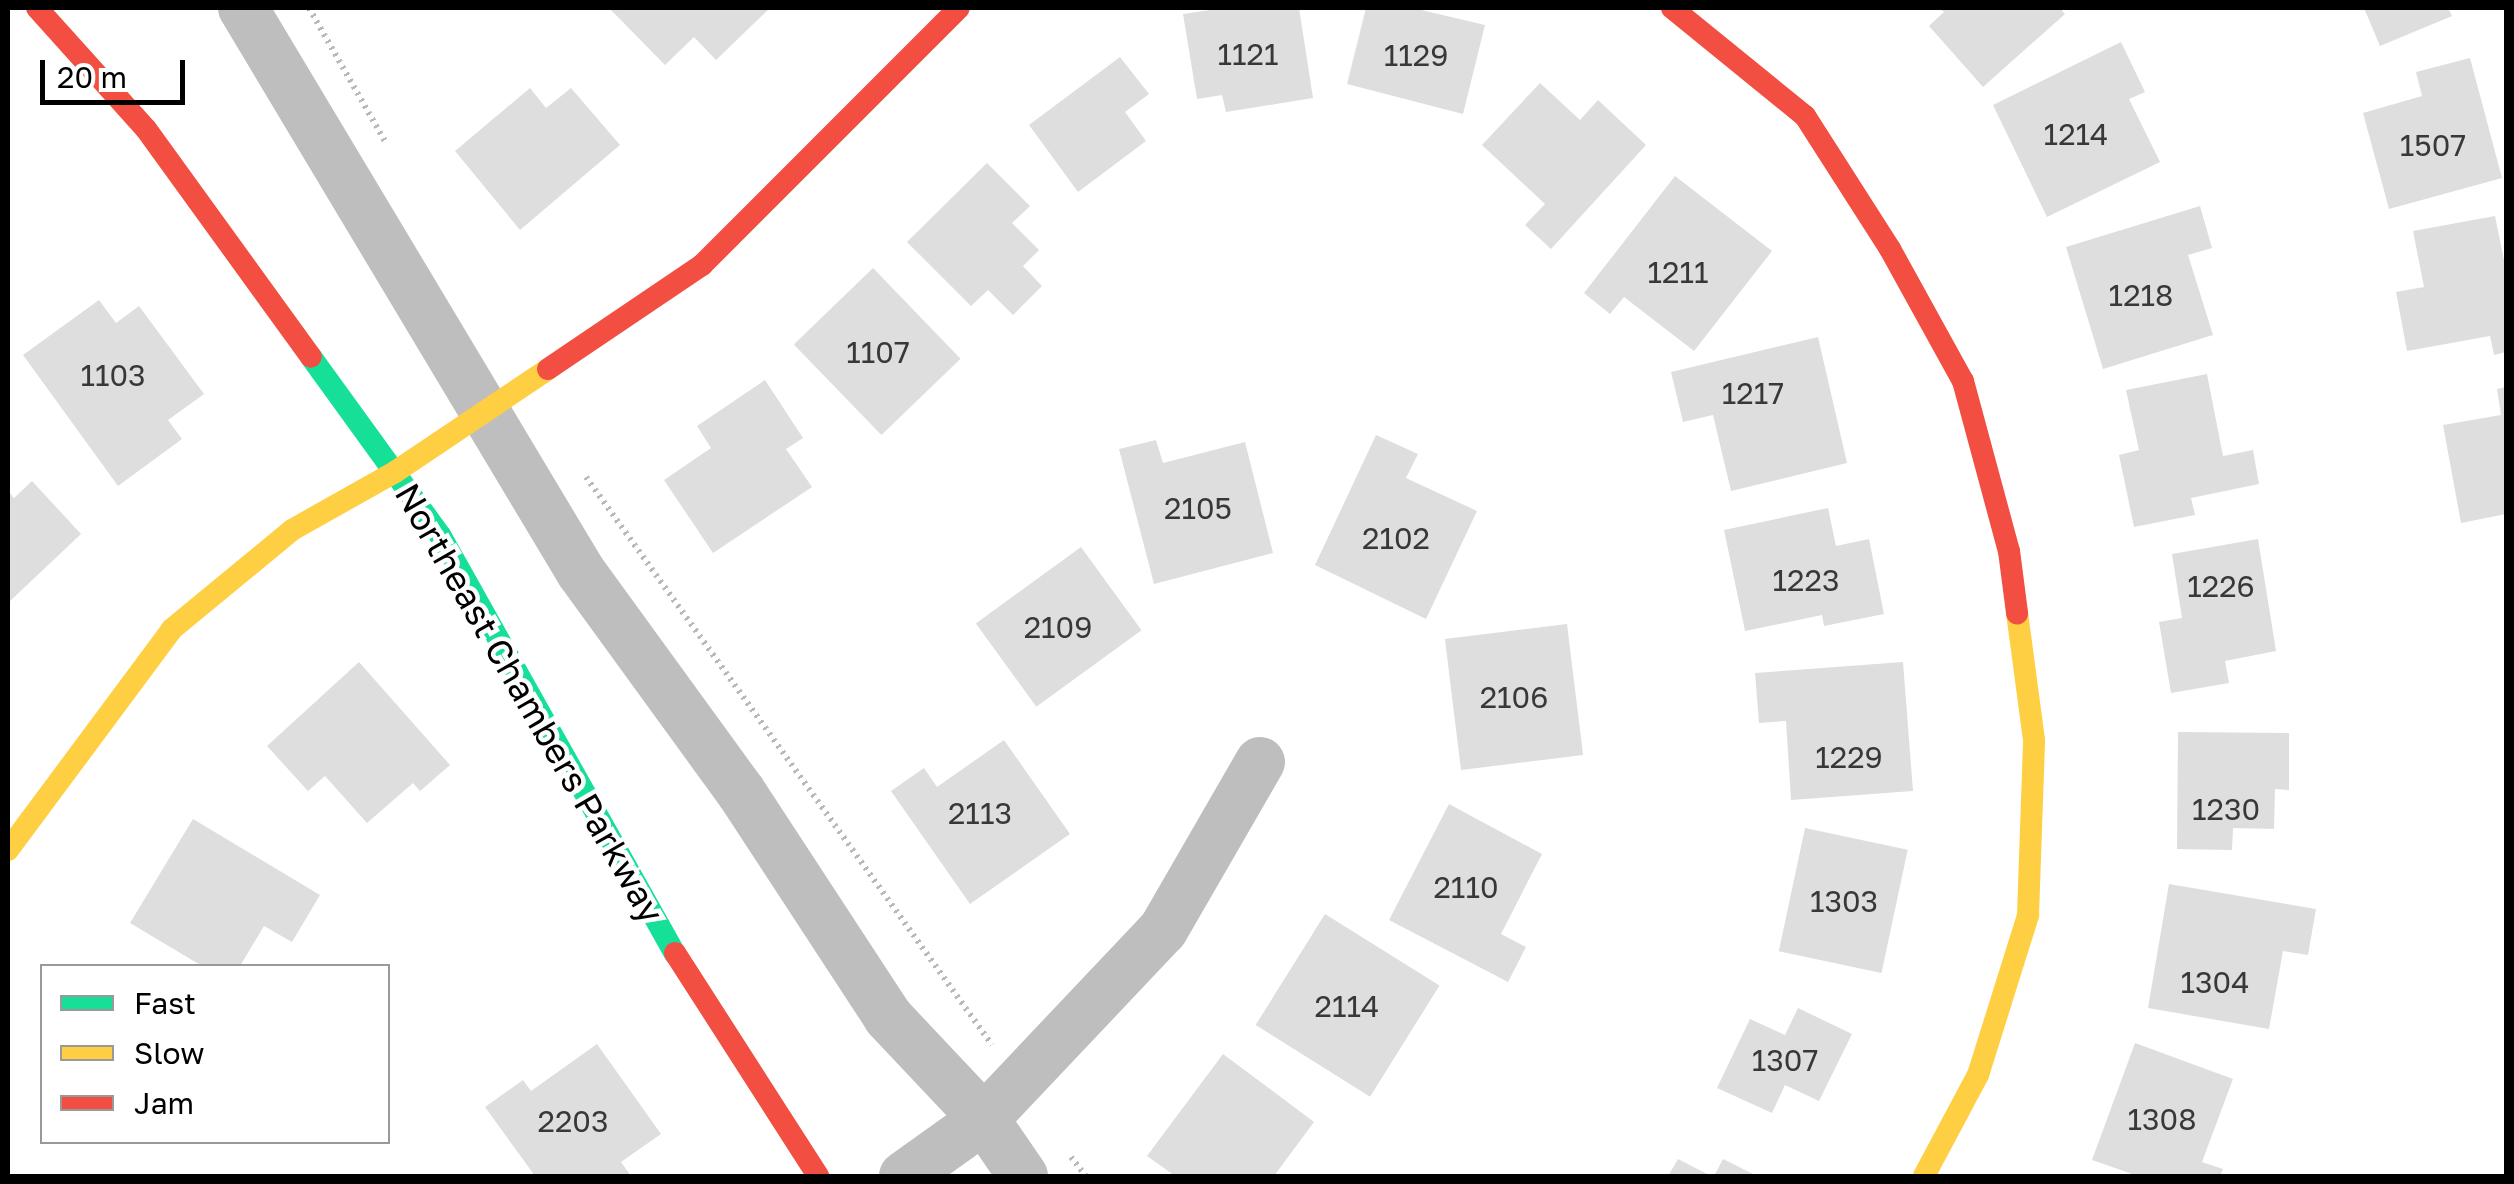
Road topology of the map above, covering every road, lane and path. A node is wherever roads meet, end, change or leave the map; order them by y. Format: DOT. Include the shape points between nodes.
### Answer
graph roads {
  1 [pos="37,8"];
  2 [pos="243,8"];
  3 [pos="308,8"];
  4 [pos="959,8"];
  5 [pos="1672,8"];
  6 [pos="392,154"];
  7 [pos="482,414"];
  8 [pos="579,466"];
  9 [pos="395,472"];
  10 [pos="1260,762"];
  11 [pos="8,850"];
  12 [pos="1018,1082"];
  13 [pos="984,1119"];
  14 [pos="1068,1152"];
  15 [pos="818,1176"];
  16 [pos="904,1176"];
  17 [pos="1022,1176"];
  18 [pos="1086,1176"];
  19 [pos="1924,1176"];
  1 -- 9 [label="street, Northeast Chambers Parkway" via="146,129"];
  2 -- 7 [label="street"];
  3 -- 6 [label="path"];
  4 -- 7 [label="street" via="702,266"];
  5 -- 19 [label="street" via="1804,116 1890,249 1963,381 2009,551 2034,740 2028,915 1978,1075"];
  7 -- 9 [label="street"];
  7 -- 13 [label="street" via="581,572 741,792 888,1018"];
  8 -- 12 [label="path"];
  9 -- 11 [label="street" via="292,530 172,629"];
  9 -- 15 [label="street, Northeast Chambers Parkway" via="440,535 556,734 708,1011"];
  10 -- 12 [label="street" via="1163,930"];
  12 -- 13 [label="street"];
  13 -- 16 [label="street"];
  13 -- 17 [label="street"];
  14 -- 18 [label="path"];
}
